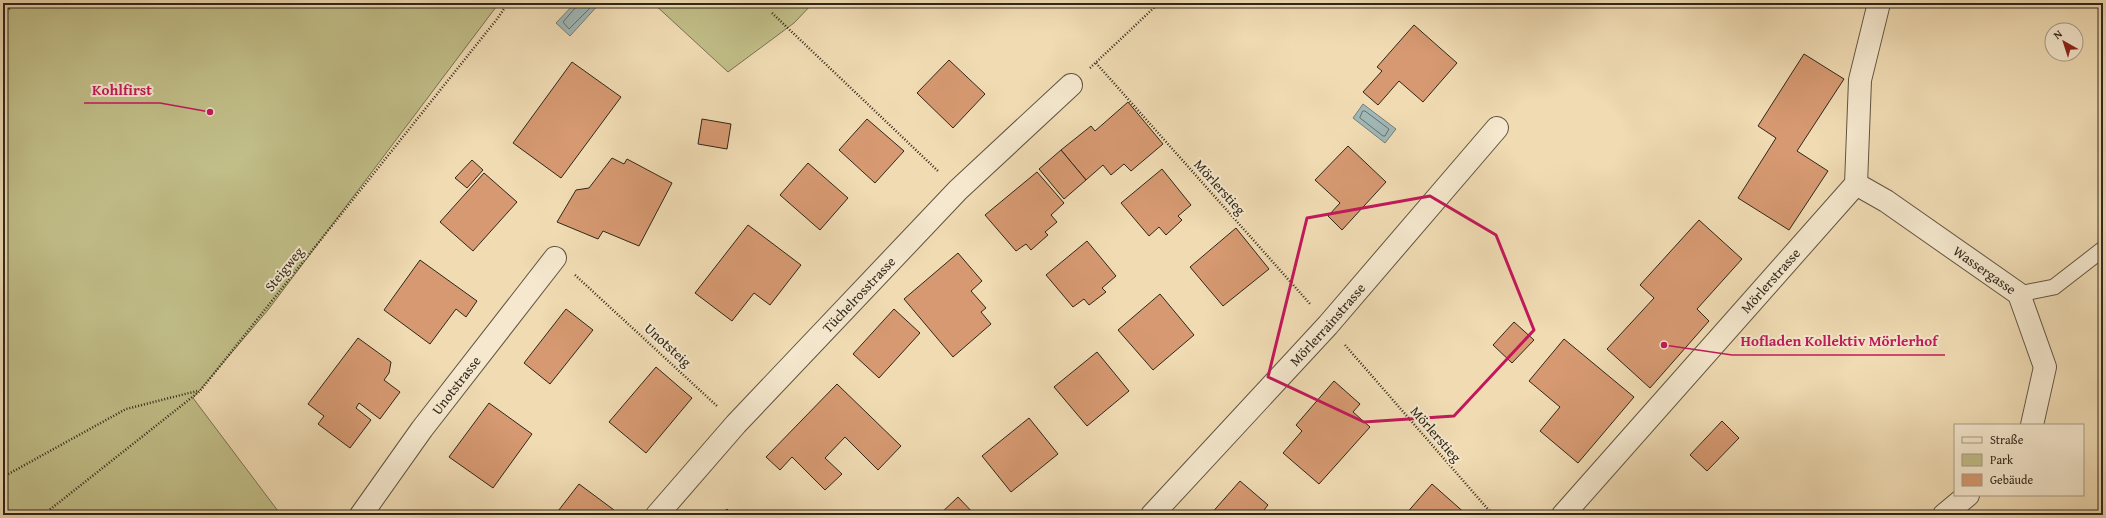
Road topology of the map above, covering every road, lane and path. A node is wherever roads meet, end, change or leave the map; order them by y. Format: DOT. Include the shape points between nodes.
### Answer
graph roads {
  1 [pos="14,3"];
  2 [pos="508,3"];
  3 [pos="1159,3"];
  4 [pos="1879,3"];
  5 [pos="772,13"];
  6 [pos="3,16"];
  7 [pos="1096,63"];
  8 [pos="1071,85"];
  9 [pos="1497,128"];
  10 [pos="1856,184"];
  11 [pos="958,190"];
  12 [pos="2103,248"];
  13 [pos="555,258"];
  14 [pos="584,283"];
  15 [pos="2019,294"];
  16 [pos="1328,325"];
  17 [pos="1364,366"];
  18 [pos="200,390"];
  19 [pos="736,424"];
  20 [pos="2032,424"];
  21 [pos="3,477"];
  22 [pos="1967,496"];
  23 [pos="43,515"];
  24 [pos="361,515"];
  25 [pos="657,515"];
  26 [pos="1152,515"];
  27 [pos="1493,515"];
  28 [pos="1563,515"];
  29 [pos="1635,515"];
  30 [pos="1645,515"];
  31 [pos="1944,515"];
  1 -- 6 [label="path"];
  2 -- 18 [label="path, Steigweg"];
  3 -- 7 [label="path"];
  4 -- 10 [label="street" via="1860,80"];
  5 -- 11 [label="path"];
  7 -- 8 [label="path"];
  7 -- 16 [label="path, Mörlerstieg"];
  8 -- 11 [label="street, Tüchelrosstrasse"];
  9 -- 16 [label="street, Mörlerrainstrasse"];
  10 -- 15 [label="street, Wassergasse" via="1886,201"];
  10 -- 28 [label="street, Mörlerstrasse"];
  11 -- 19 [label="street, Tüchelrosstrasse"];
  12 -- 15 [label="lane" via="2054,287"];
  13 -- 24 [label="street, Unotstrasse" via="422,429"];
  14 -- 19 [label="path, Unotsteig"];
  15 -- 20 [label="street, Wassergasse" via="2045,367"];
  16 -- 26 [label="street, Mörlerrainstrasse"];
  17 -- 27 [label="path, Mörlerstieg"];
  18 -- 21 [label="path" via="126,409"];
  18 -- 23 [label="path, Steigweg"];
  19 -- 25 [label="street, Tüchelrosstrasse"];
  22 -- 31 [label="street"];
  29 -- 30 [label="path"];
}
